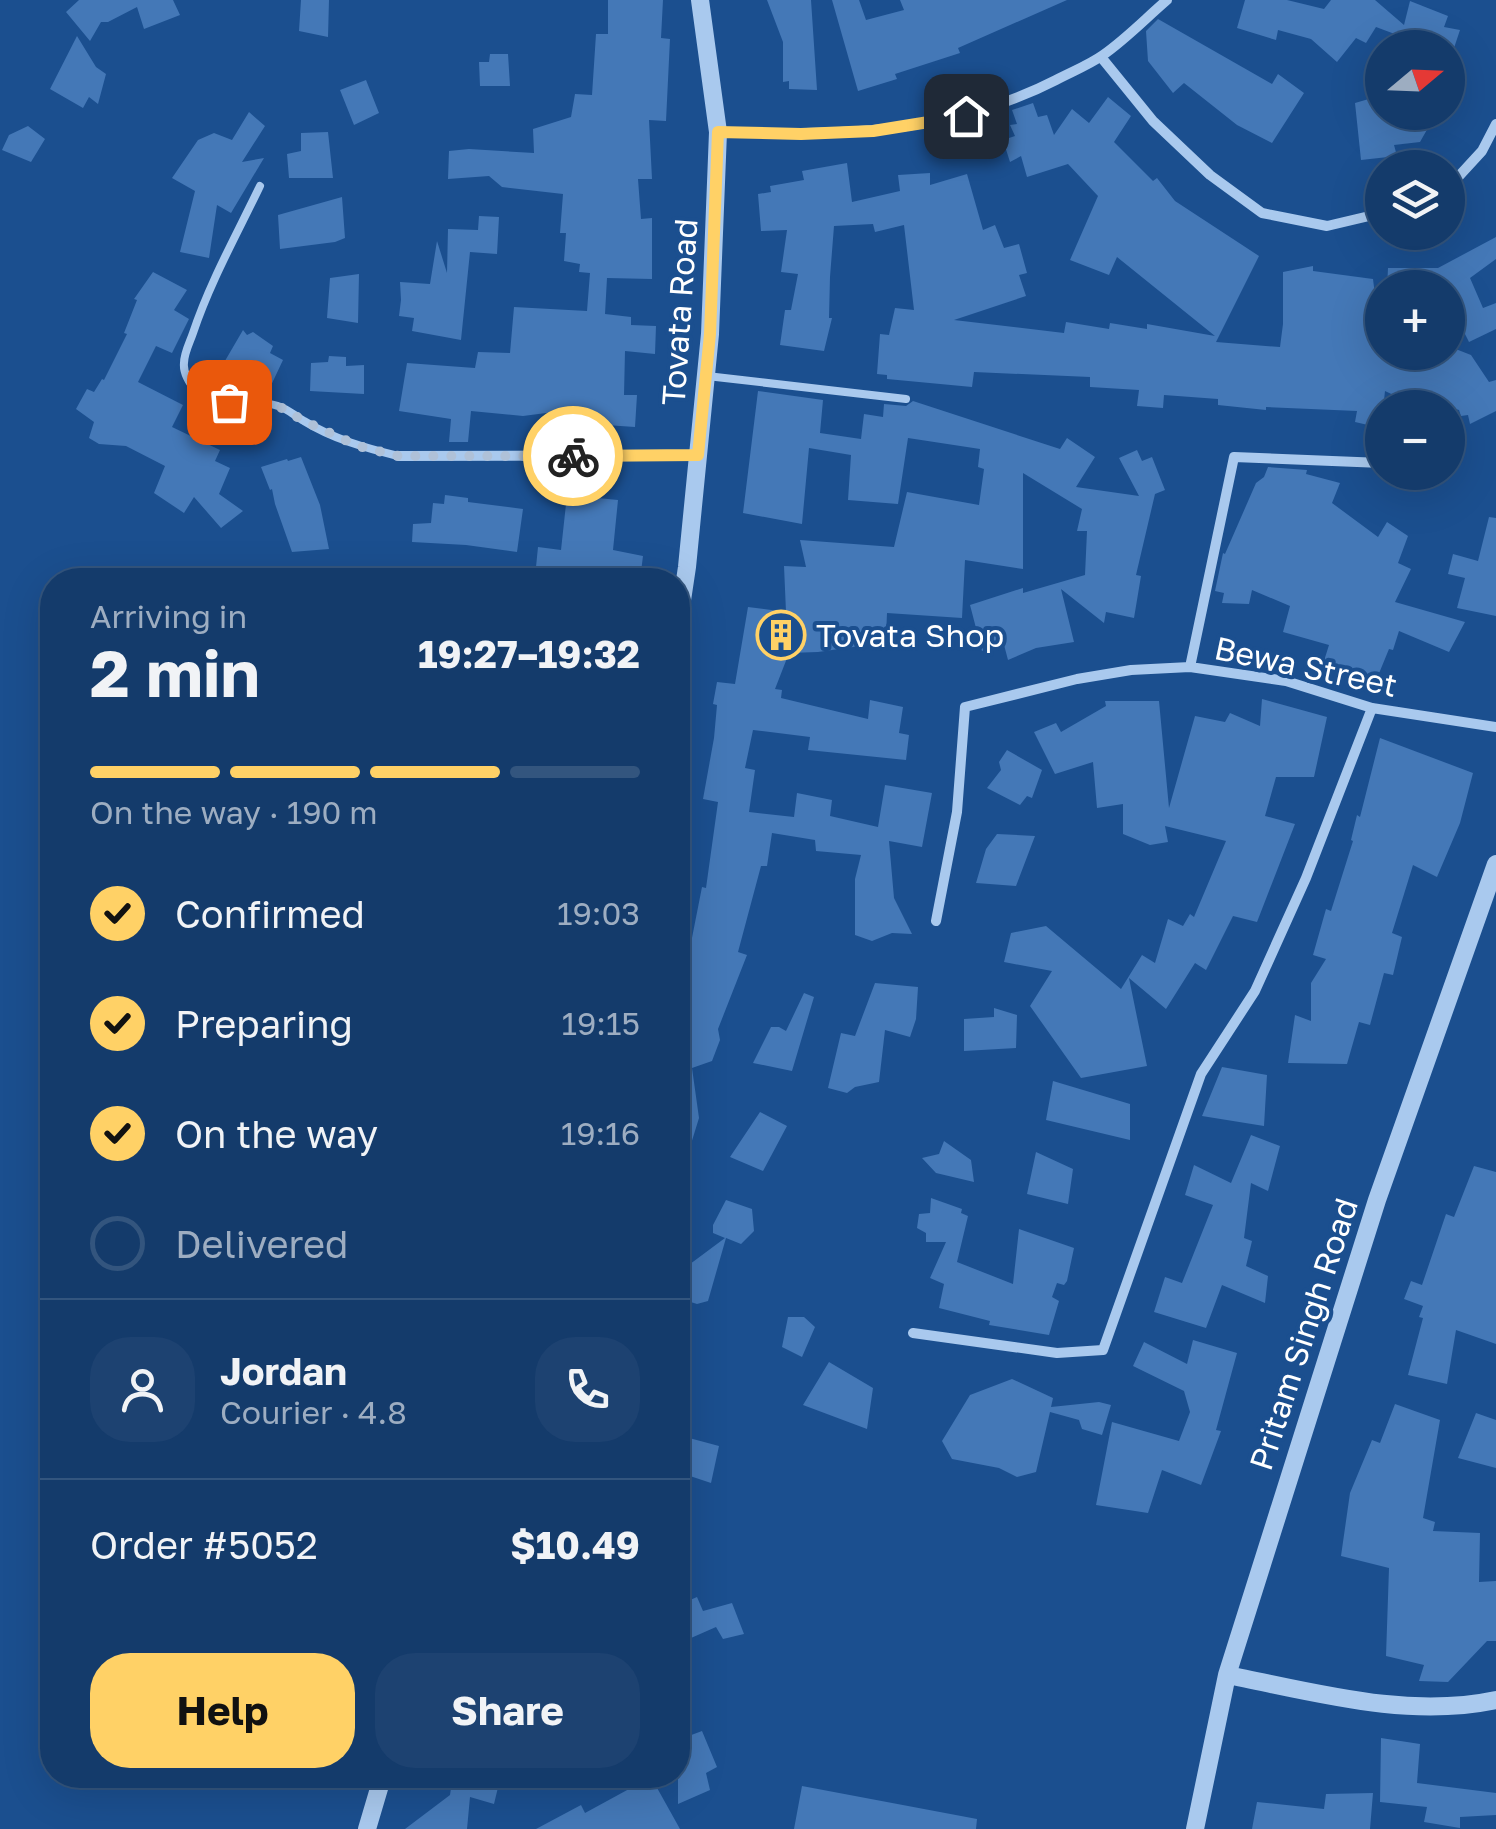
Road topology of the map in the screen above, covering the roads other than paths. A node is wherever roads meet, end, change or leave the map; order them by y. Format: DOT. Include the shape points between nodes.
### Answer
graph roads {
  1 [pos="700,0"];
  2 [pos="1167,0"];
  3 [pos="1101,57"];
  4 [pos="1496,124"];
  5 [pos="718,132"];
  6 [pos="1465,170"];
  7 [pos="260,186"];
  8 [pos="1365,217"];
  9 [pos="706,376"];
  10 [pos="906,400"];
  11 [pos="698,455"];
  12 [pos="398,456"];
  13 [pos="1365,462"];
  14 [pos="687,568"];
  15 [pos="1190,666"];
  16 [pos="1372,708"];
  17 [pos="1496,726"];
  18 [pos="1496,864"];
  19 [pos="936,921"];
  20 [pos="912,1333"];
  21 [pos="1227,1675"];
  22 [pos="1496,1700"];
  23 [pos="379,1788"];
  24 [pos="367,1829"];
  25 [pos="1195,1829"];
  1 -- 5 [label="street, Tovata Road"];
  2 -- 3 [label="street"];
  3 -- 5 [label="street" via="966,116 873,131"];
  3 -- 8 [label="street" via="1153,121 1262,214 1327,226"];
  4 -- 6 [label="street"];
  5 -- 9 [label="street, Tovata Road"];
  7 -- 12 [label="lane" via="200,310 184,362 190,383 214,399 275,404 358,446"];
  9 -- 10 [label="lane"];
  9 -- 11 [label="street, Tovata Road"];
  11 -- 12 [label="street"];
  11 -- 14 [label="street, Tovata Road"];
  13 -- 15 [label="street" via="1234,457"];
  15 -- 16 [label="street, Bewa Street" via="1286,681"];
  15 -- 19 [label="street, Bewa Street" via="1113,673 965,707 956,812"];
  16 -- 17 [label="street, Bewa Street"];
  16 -- 20 [label="street" via="1262,974 1202,1074 1103,1350 1057,1353"];
  18 -- 21 [label="street, Pritam Singh Road" via="1376,1200"];
  21 -- 22 [label="street" via="1433,1708"];
  21 -- 25 [label="street, Pritam Singh Road"];
  23 -- 24 [label="street"];
}
